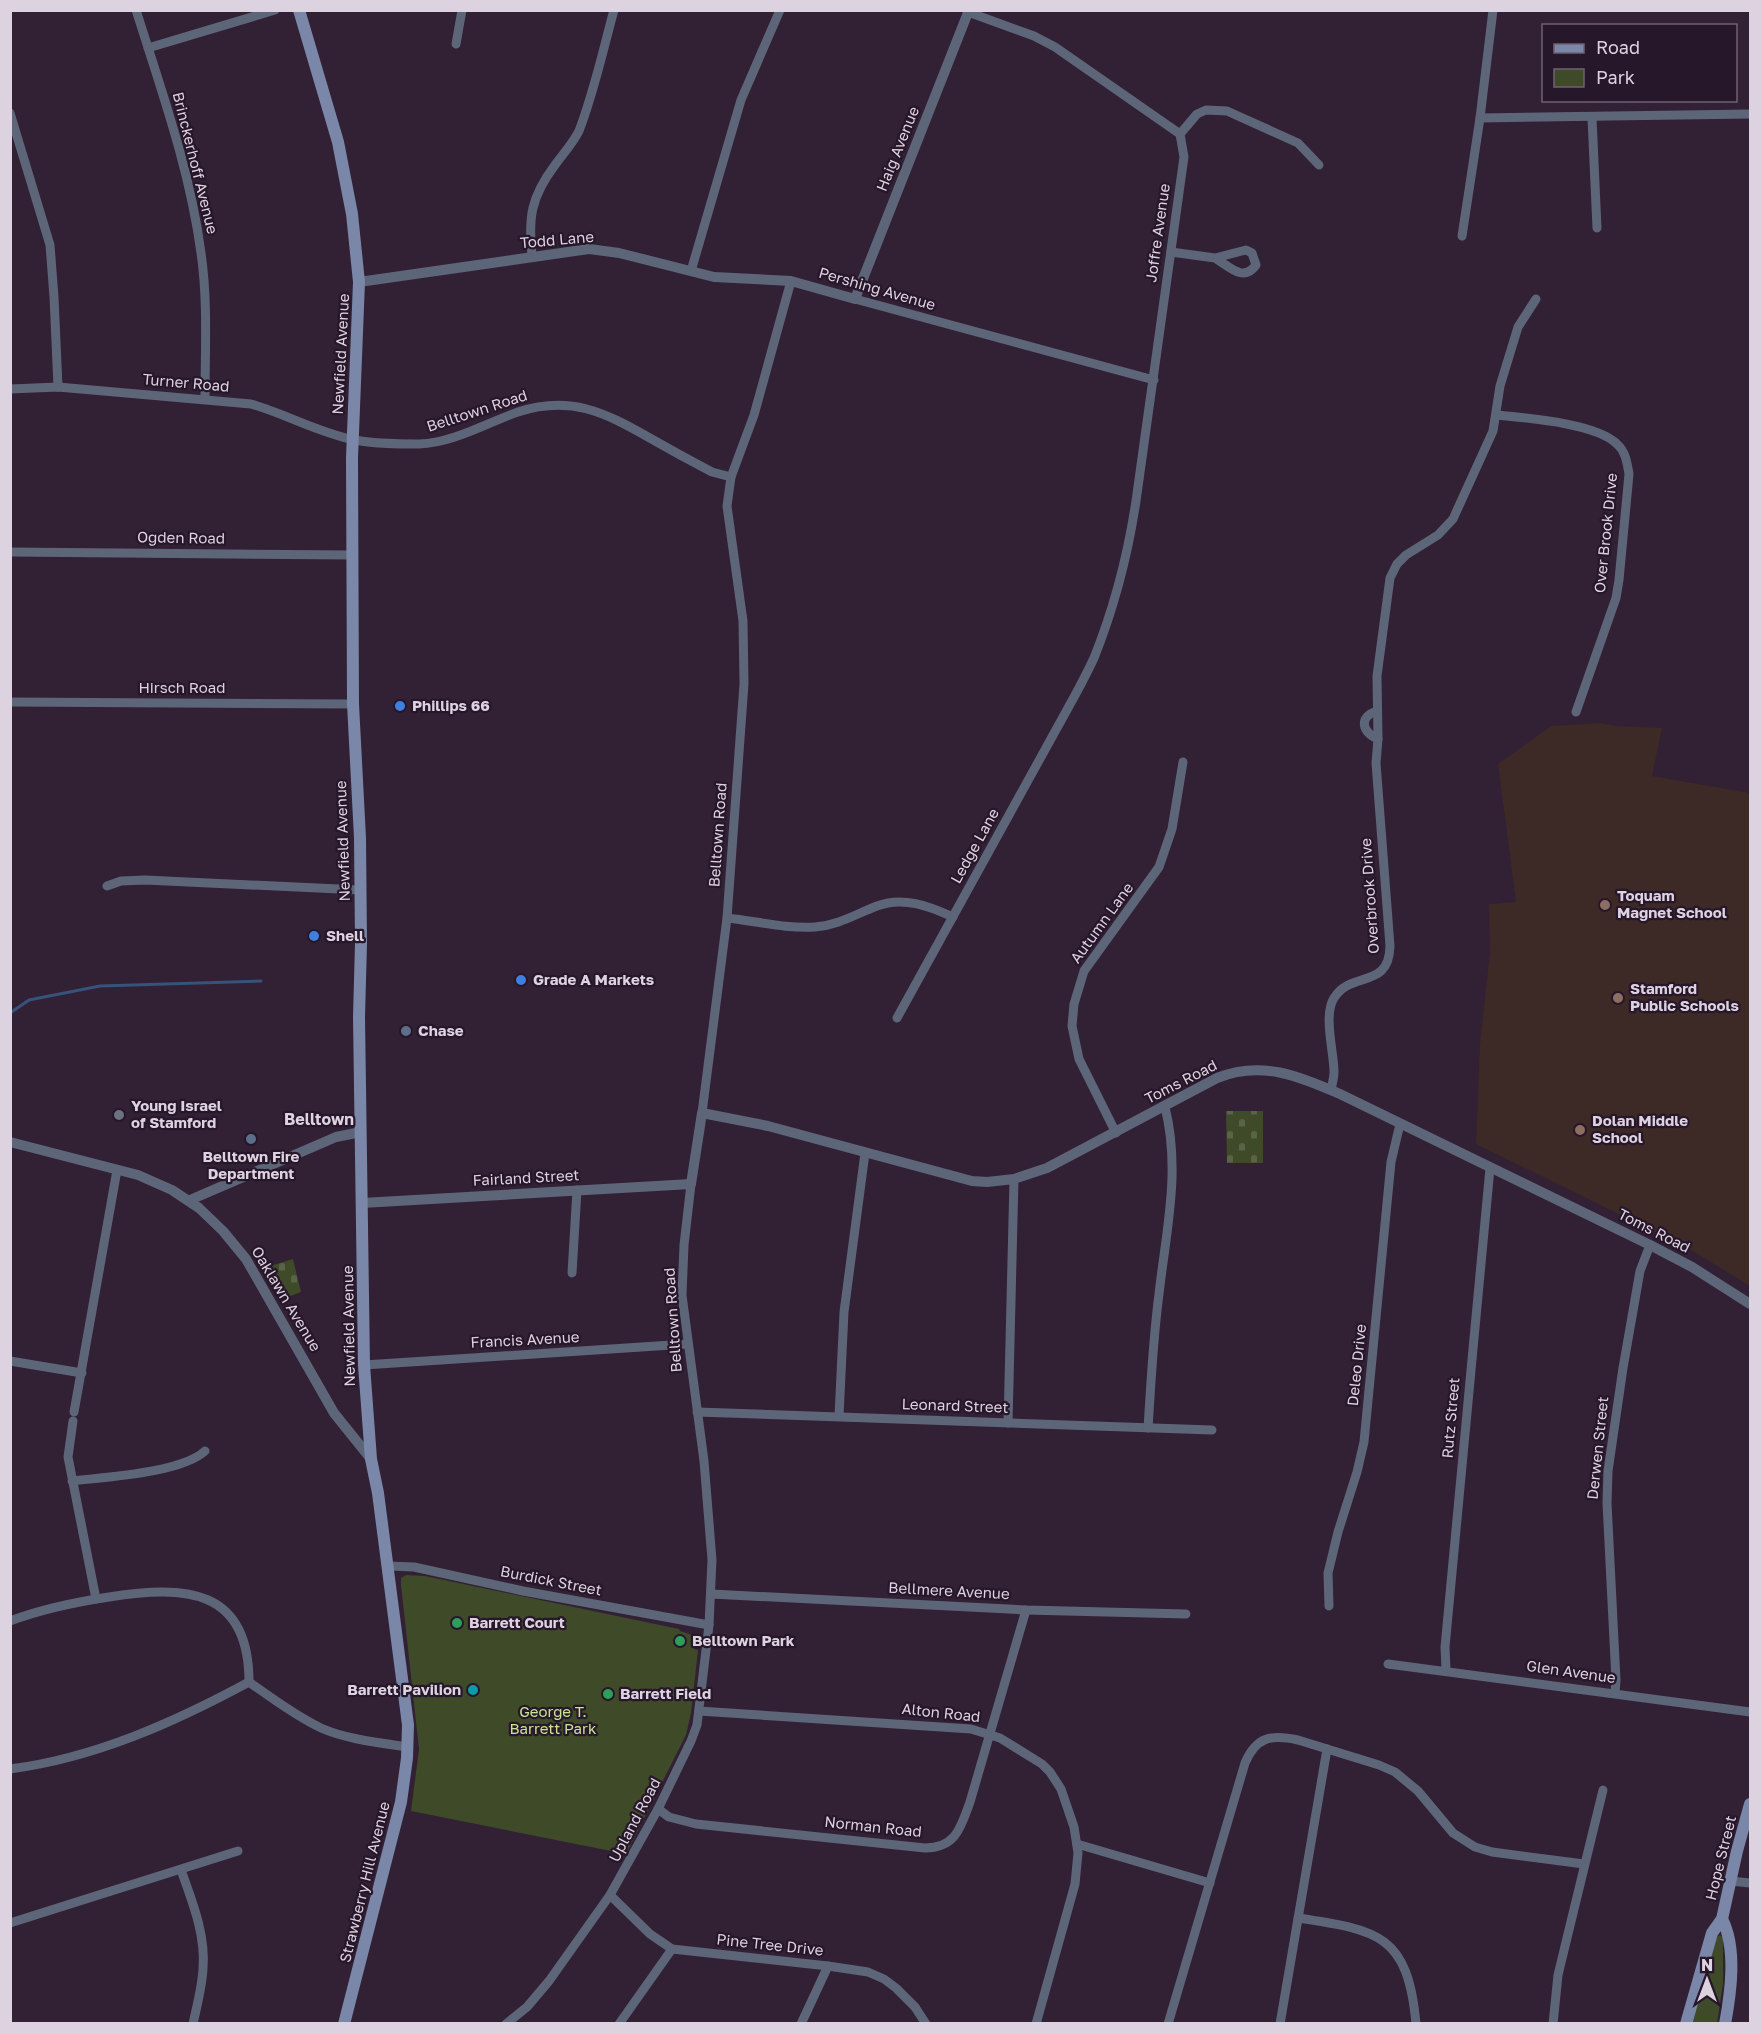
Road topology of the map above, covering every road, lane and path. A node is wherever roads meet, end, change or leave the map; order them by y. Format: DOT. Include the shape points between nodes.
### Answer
graph roads {
  1 [pos="136,10"];
  2 [pos="275,10"];
  3 [pos="299,10"];
  4 [pos="462,10"];
  5 [pos="614,10"];
  6 [pos="780,10"];
  7 [pos="1493,10"];
  8 [pos="969,11"];
  9 [pos="456,44"];
  10 [pos="148,48"];
  11 [pos="10,113"];
  12 [pos="1750,114"];
  13 [pos="1480,118"];
  14 [pos="1592,118"];
  15 [pos="1180,134"];
  16 [pos="1319,165"];
  17 [pos="1597,228"];
  18 [pos="1462,236"];
  19 [pos="1171,252"];
  20 [pos="532,256"];
  21 [pos="1215,258"];
  22 [pos="691,271"];
  23 [pos="791,281"];
  24 [pos="359,282"];
  25 [pos="855,299"];
  26 [pos="1536,299"];
  27 [pos="1154,380"];
  28 [pos="58,387"];
  29 [pos="10,389"];
  30 [pos="205,399"];
  31 [pos="1496,415"];
  32 [pos="352,440"];
  33 [pos="731,477"];
  34 [pos="10,552"];
  35 [pos="351,555"];
  36 [pos="1119,578"];
  37 [pos="10,702"];
  38 [pos="353,704"];
  39 [pos="1576,712"];
  40 [pos="1183,762"];
  41 [pos="107,886"];
  42 [pos="360,890"];
  43 [pos="953,917"];
  44 [pos="727,918"];
  45 [pos="897,1018"];
  46 [pos="1331,1090"];
  47 [pos="1165,1107"];
  48 [pos="702,1113"];
  49 [pos="1400,1124"];
  50 [pos="361,1132"];
  51 [pos="1116,1133"];
  52 [pos="10,1142"];
  53 [pos="865,1154"];
  54 [pos="1490,1168"];
  55 [pos="117,1170"];
  56 [pos="1014,1179"];
  57 [pos="692,1184"];
  58 [pos="577,1190"];
  59 [pos="190,1200"];
  60 [pos="362,1203"];
  61 [pos="1650,1245"];
  62 [pos="572,1274"];
  63 [pos="1750,1304"];
  64 [pos="687,1344"];
  65 [pos="10,1361"];
  66 [pos="364,1365"];
  67 [pos="82,1373"];
  68 [pos="697,1412"];
  69 [pos="839,1416"];
  70 [pos="1008,1423"];
  71 [pos="1148,1428"];
  72 [pos="1212,1430"];
  73 [pos="205,1451"];
  74 [pos="371,1459"];
  75 [pos="72,1481"];
  76 [pos="388,1566"];
  77 [pos="711,1594"];
  78 [pos="96,1599"];
  79 [pos="1329,1606"];
  80 [pos="1026,1610"];
  81 [pos="1186,1614"];
  82 [pos="10,1621"];
  83 [pos="709,1625"];
  84 [pos="1388,1664"];
  85 [pos="1446,1670"];
  86 [pos="249,1682"];
  87 [pos="1615,1694"];
  88 [pos="699,1710"];
  89 [pos="1750,1712"];
  90 [pos="989,1733"];
  91 [pos="408,1747"];
  92 [pos="1327,1749"];
  93 [pos="10,1768"];
  94 [pos="1603,1790"];
  95 [pos="1750,1804"];
  96 [pos="658,1809"];
  97 [pos="1077,1844"];
  98 [pos="238,1851"];
  99 [pos="1584,1864"];
  100 [pos="181,1870"];
  101 [pos="1730,1881"];
  102 [pos="1210,1883"];
  103 [pos="1750,1883"];
  104 [pos="610,1895"];
  105 [pos="1298,1918"];
  106 [pos="1722,1919"];
  107 [pos="10,1923"];
  108 [pos="672,1949"];
  109 [pos="828,1966"];
  110 [pos="194,2024"];
  111 [pos="345,2024"];
  112 [pos="506,2024"];
  113 [pos="619,2024"];
  114 [pos="801,2024"];
  115 [pos="926,2024"];
  116 [pos="1036,2024"];
  117 [pos="1168,2024"];
  118 [pos="1280,2024"];
  119 [pos="1416,2024"];
  120 [pos="1553,2024"];
  121 [pos="1686,2024"];
  122 [pos="1725,2024"];
  1 -- 10 [label="street, Brinckerhoff Avenue"];
  2 -- 10 [label="street"];
  3 -- 24 [label="main road, Newfield Avenue" via="338,142 352,214"];
  4 -- 9 [label="street"];
  5 -- 20 [label="street" via="578,133 545,178 532,207"];
  6 -- 22 [label="street" via="741,100"];
  7 -- 13 [label="street"];
  8 -- 15 [label="street" via="1055,47"];
  8 -- 25 [label="street, Haig Avenue"];
  10 -- 30 [label="street, Brinckerhoff Avenue" via="199,236 204,280"];
  11 -- 28 [label="street" via="50,245"];
  12 -- 14 [label="street"];
  13 -- 14 [label="street"];
  13 -- 18 [label="street"];
  14 -- 17 [label="street"];
  15 -- 16 [label="street" via="1197,114 1206,110 1227,111 1298,143"];
  15 -- 19 [label="street, Joffre Avenue" via="1184,157"];
  19 -- 21 [label="street"];
  19 -- 27 [label="street, Joffre Avenue"];
  20 -- 22 [label="street, Todd Lane" via="589,249"];
  20 -- 24 [label="street, Todd Lane"];
  22 -- 23 [label="street, Todd Lane" via="714,277"];
  23 -- 25 [label="street, Pershing Avenue"];
  23 -- 33 [label="street" via="754,415"];
  24 -- 32 [label="main road, Newfield Avenue"];
  25 -- 27 [label="street, Pershing Avenue"];
  26 -- 31 [label="street, Overbrook Drive" via="1518,327 1500,386"];
  27 -- 36 [label="street, Joffre Avenue" via="1129,543"];
  28 -- 29 [label="street, Turner Road"];
  28 -- 30 [label="street, Turner Road"];
  30 -- 32 [label="street, Turner Road" via="251,404"];
  31 -- 39 [label="street, Over Brook Drive" via="1599,432 1617,444 1627,463 1616,598"];
  31 -- 46 [label="street, Overbrook Drive" via="1487,448 1453,519 1438,535 1406,555 1390,578 1377,676 1376,763 1390,960 1382,972 1339,991 1330,1004 1334,1072"];
  32 -- 33 [label="street, Belltown Road" via="431,443 521,411 572,406 605,414 712,472"];
  32 -- 35 [label="main road, Newfield Avenue"];
  33 -- 44 [label="street, Belltown Road" via="727,506 745,661"];
  34 -- 35 [label="street, Ogden Road"];
  35 -- 38 [label="main road, Newfield Avenue"];
  36 -- 43 [label="street, Ledge Lane" via="1093,660"];
  37 -- 38 [label="street, Hirsch Road"];
  38 -- 42 [label="main road, Newfield Avenue"];
  40 -- 51 [label="street, Autumn Lane" via="1172,829 1159,867 1084,971 1074,1004 1072,1026 1079,1059"];
  41 -- 42 [label="street" via="145,880"];
  42 -- 50 [label="main road, Newfield Avenue"];
  43 -- 44 [label="street" via="928,905 905,902 878,906 841,922 814,927"];
  43 -- 45 [label="street, Ledge Lane"];
  44 -- 48 [label="street, Belltown Road"];
  46 -- 47 [label="street, Toms Road" via="1285,1074 1248,1070 1217,1078"];
  46 -- 49 [label="street, Toms Road"];
  47 -- 51 [label="street, Toms Road"];
  47 -- 71 [label="street" via="1173,1171"];
  48 -- 53 [label="street, Toms Road" via="768,1126"];
  48 -- 57 [label="street, Belltown Road"];
  49 -- 54 [label="street, Toms Road"];
  49 -- 79 [label="street, Deleo Drive" via="1392,1162 1364,1443 1328,1573"];
  50 -- 59 [label="street" via="336,1137"];
  50 -- 60 [label="main road, Newfield Avenue"];
  51 -- 56 [label="street, Toms Road" via="1047,1168"];
  52 -- 55 [label="street, Oaklawn Avenue"];
  53 -- 56 [label="street, Toms Road" via="972,1181"];
  53 -- 69 [label="street" via="844,1312"];
  54 -- 61 [label="street, Toms Road"];
  54 -- 85 [label="street, Rutz Street" via="1445,1647"];
  55 -- 59 [label="street, Oaklawn Avenue" via="158,1183"];
  55 -- 67 [label="street"];
  56 -- 70 [label="street"];
  57 -- 58 [label="street, Fairland Street"];
  57 -- 64 [label="street, Belltown Road" via="682,1276"];
  58 -- 60 [label="street, Fairland Street"];
  58 -- 62 [label="street"];
  59 -- 74 [label="street, Oaklawn Avenue" via="246,1259 334,1413"];
  60 -- 66 [label="main road, Newfield Avenue"];
  61 -- 63 [label="street, Toms Road"];
  61 -- 87 [label="street, Derwen Street" via="1640,1271 1608,1472"];
  64 -- 66 [label="street, Francis Avenue"];
  64 -- 68 [label="street, Belltown Road"];
  65 -- 67 [label="street"];
  66 -- 74 [label="main road, Newfield Avenue"];
  67 -- 75 [label="street" via="68,1457"];
  68 -- 69 [label="street, Leonard Street"];
  68 -- 77 [label="street, Belltown Road" via="710,1510"];
  69 -- 70 [label="street, Leonard Street"];
  70 -- 71 [label="street, Leonard Street"];
  71 -- 72 [label="street, Leonard Street"];
  73 -- 75 [label="street" via="196,1459 172,1467"];
  74 -- 76 [label="main road, Newfield Avenue"];
  75 -- 78 [label="street"];
  76 -- 83 [label="street, Burdick Street"];
  76 -- 91 [label="main road, Newfield Avenue"];
  77 -- 80 [label="street, Bellmere Avenue"];
  77 -- 83 [label="street, Upland Road"];
  78 -- 82 [label="street" via="33,1612"];
  78 -- 86 [label="street" via="165,1591 206,1599 229,1614 242,1632 248,1653"];
  80 -- 81 [label="street, Bellmere Avenue"];
  80 -- 90 [label="street, Norman Road"];
  83 -- 88 [label="street, Upland Road"];
  84 -- 85 [label="street, Glen Avenue"];
  85 -- 87 [label="street, Glen Avenue"];
  86 -- 91 [label="street" via="321,1728 375,1743"];
  86 -- 93 [label="street" via="199,1708 110,1745 68,1758"];
  87 -- 89 [label="street, Glen Avenue"];
  88 -- 90 [label="street, Alton Road" via="960,1727"];
  88 -- 96 [label="street, Upland Road" via="691,1741"];
  90 -- 96 [label="street, Norman Road" via="959,1832 937,1848 696,1824 669,1817"];
  90 -- 97 [label="street, Alton Road" via="1014,1745 1050,1772 1067,1803"];
  91 -- 111 [label="main road, Strawberry Hill Avenue" via="398,1817"];
  92 -- 99 [label="street" via="1395,1772 1418,1791 1453,1833 1475,1847"];
  92 -- 102 [label="street" via="1274,1737 1258,1743 1250,1752"];
  92 -- 105 [label="street"];
  94 -- 99 [label="street"];
  95 -- 101 [label="main road, Hope Street"];
  96 -- 104 [label="street, Upland Road"];
  97 -- 102 [label="street"];
  97 -- 116 [label="street, Alton Road" via="1073,1894"];
  98 -- 100 [label="street"];
  99 -- 120 [label="street" via="1558,1975"];
  100 -- 107 [label="street"];
  100 -- 110 [label="street" via="196,1912 204,1956"];
  101 -- 103 [label="street"];
  101 -- 106 [label="main road, Hope Street"];
  102 -- 117 [label="street"];
  104 -- 108 [label="street, Pine Tree Drive" via="650,1934"];
  104 -- 112 [label="street, Upland Road" via="549,1981"];
  105 -- 118 [label="street"];
  105 -- 119 [label="street" via="1354,1927 1392,1948 1407,1971"];
  106 -- 121 [label="main road, Hope Street" via="1712,1934"];
  106 -- 122 [label="main road, Hope Street" via="1728,1933 1730,1960"];
  108 -- 109 [label="street, Pine Tree Drive"];
  108 -- 113 [label="street"];
  109 -- 114 [label="street"];
  109 -- 115 [label="street, Pine Tree Drive" via="868,1972 884,1979 907,1997"];
}
